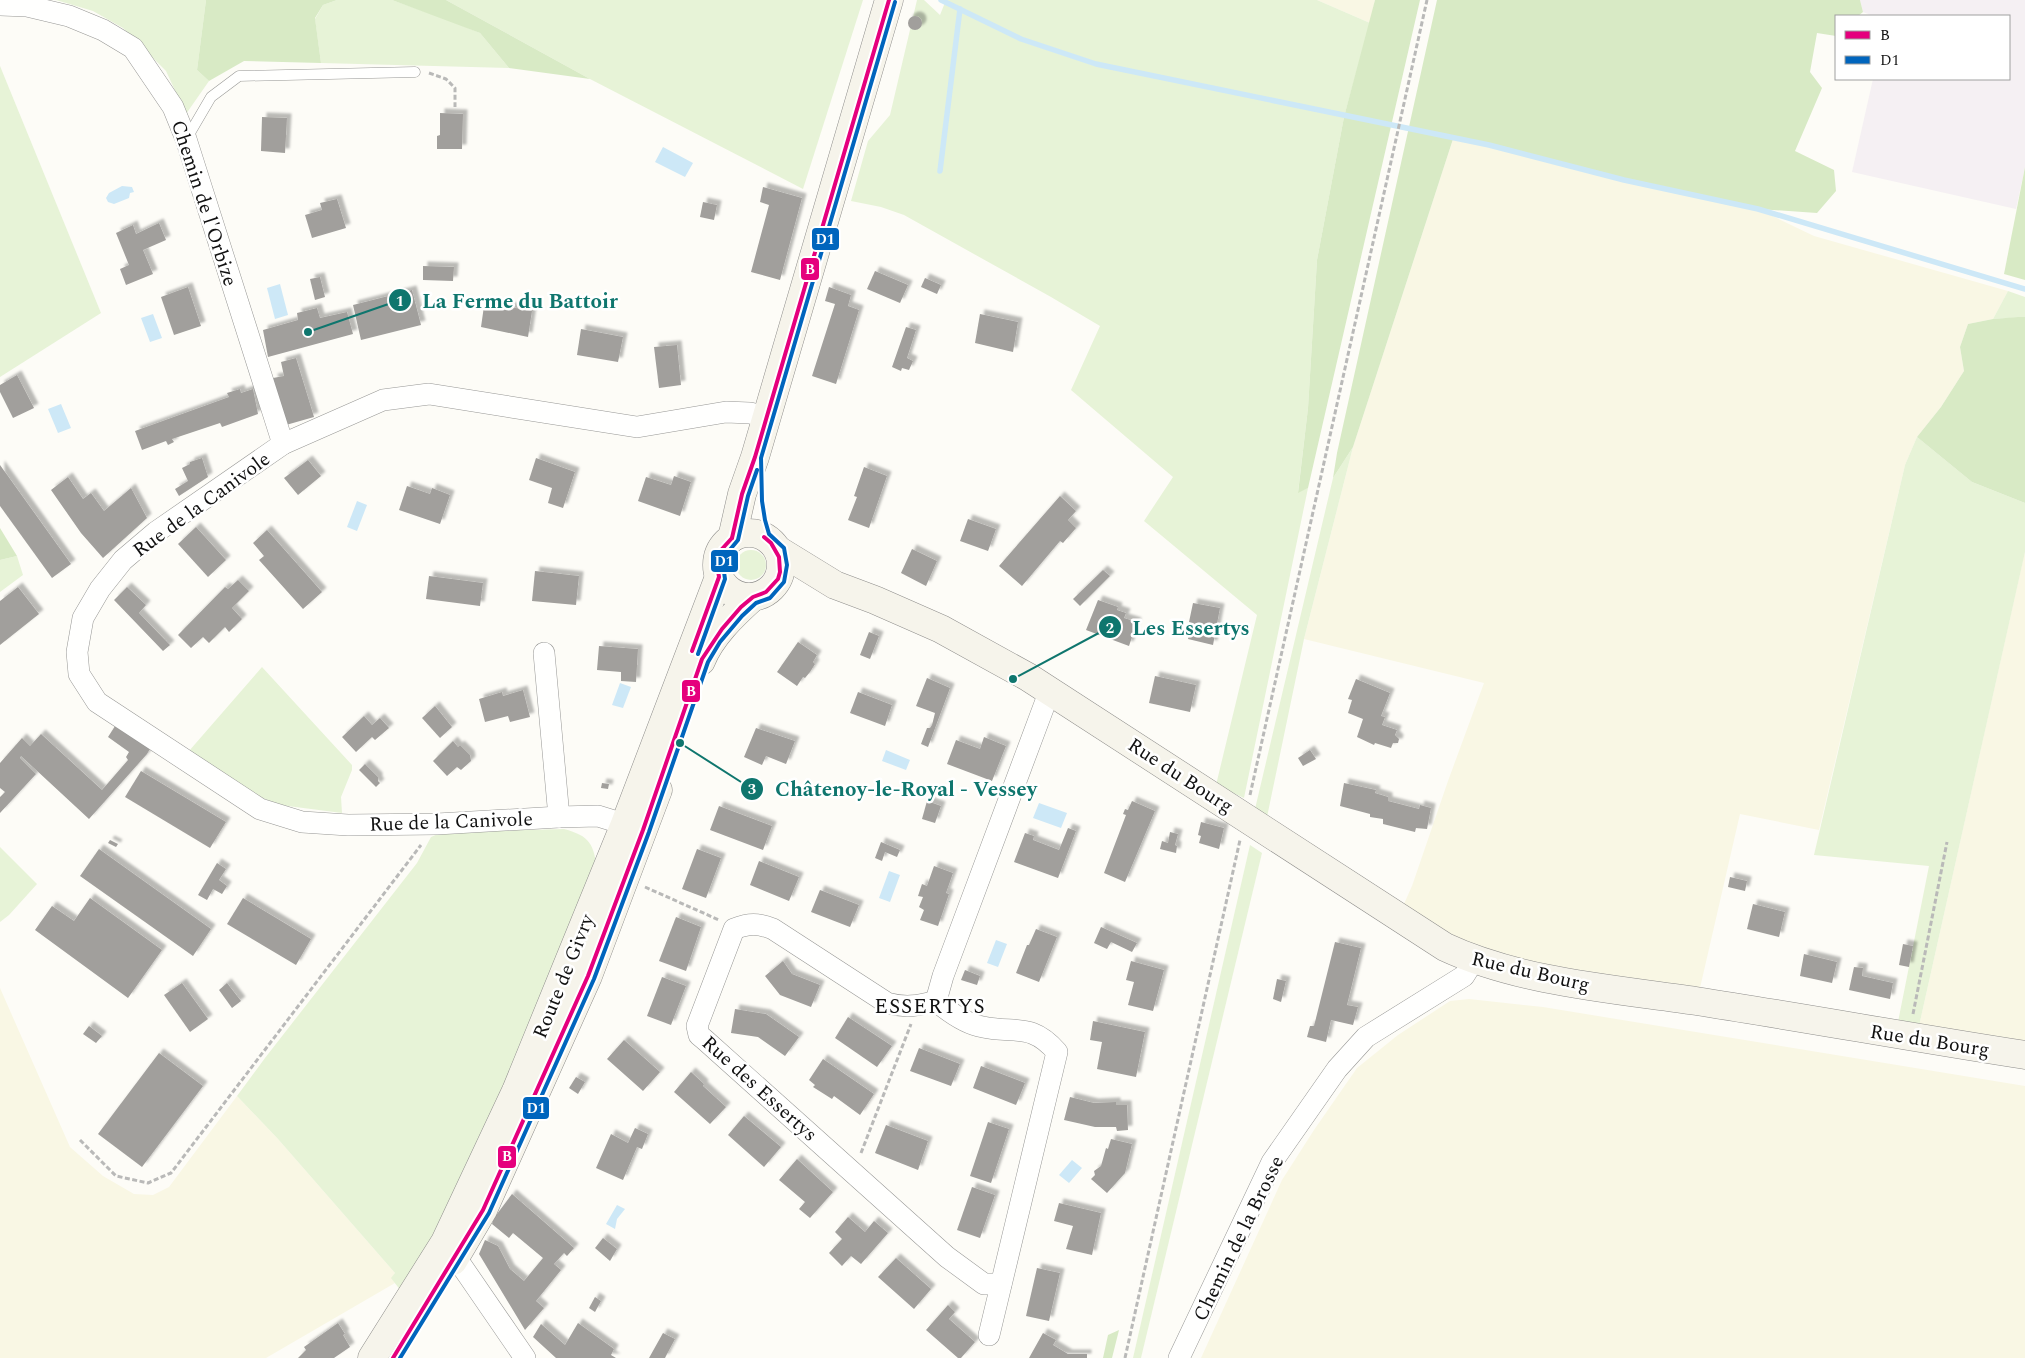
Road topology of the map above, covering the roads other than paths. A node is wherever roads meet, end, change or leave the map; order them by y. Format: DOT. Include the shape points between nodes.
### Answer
graph roads {
  1 [pos="889,0"];
  2 [pos="0,5"];
  3 [pos="415,72"];
  4 [pos="186,139"];
  5 [pos="767,416"];
  6 [pos="283,444"];
  7 [pos="756,457"];
  8 [pos="732,538"];
  9 [pos="771,543"];
  10 [pos="720,577"];
  11 [pos="835,585"];
  12 [pos="759,595"];
  13 [pos="544,653"];
  14 [pos="1050,690"];
  15 [pos="559,817"];
  16 [pos="634,827"];
  17 [pos="1474,960"];
  18 [pos="927,1003"];
  19 [pos="2025,1055"];
  20 [pos="527,1109"];
  21 [pos="450,1249"];
  22 [pos="1000,1284"];
  23 [pos="989,1335"];
  24 [pos="372,1358"];
  25 [pos="393,1358"];
  26 [pos="524,1358"];
  27 [pos="1179,1358"];
  1 -- 5 [label="main road"];
  2 -- 4 [label="street, Chemin de l'Orbize" via="28,6 69,16 103,30 133,48 173,107"];
  3 -- 4 [label="lane" via="239,76 211,97"];
  4 -- 6 [label="street, Chemin de l'Orbize"];
  5 -- 6 [label="street, Rue de la Canivole" via="726,412 637,427 429,394 383,400"];
  5 -- 7 [label="main road"];
  6 -- 15 [label="street, Rue de la Canivole" via="156,532 123,560 100,589 83,618 77,652 78,674 97,702 260,809 302,822 437,824"];
  7 -- 8 [label="main road" via="742,494"];
  7 -- 9 [label="main road" via="759,521"];
  8 -- 9 [label="main road" via="753,533"];
  8 -- 10 [label="main road" via="722,549 717,564"];
  9 -- 11 [label="main road, Rue du Bourg"];
  9 -- 12 [label="main road" via="782,565 778,580"];
  10 -- 12 [label="main road" via="729,590 738,595"];
  10 -- 16 [label="main road, Route de Givry"];
  11 -- 12 [label="main road, Rue du Bourg" via="799,587"];
  11 -- 14 [label="main road, Rue du Bourg" via="942,630"];
  12 -- 16 [label="main road, Route de Givry" via="737,612 702,658"];
  13 -- 15 [label="street"];
  14 -- 17 [label="main road, Rue du Bourg" via="1445,947"];
  14 -- 18 [label="street" via="943,976"];
  15 -- 16 [label="street, Rue de la Canivole" via="598,816"];
  16 -- 20 [label="main road, Route de Givry"];
  16 -- 20 [label="main road, Route de Givry" via="626,878 588,976"];
  17 -- 19 [label="main road, Rue du Bourg" via="1566,982"];
  17 -- 27 [label="street, Chemin de la Brosse" via="1464,976 1366,1037 1337,1069 1272,1162"];
  18 -- 22 [label="street" via="982,1028 1037,1034 1056,1052"];
  18 -- 22 [label="street, Rue des Essertys" via="901,1007 887,1003 773,929 758,923 734,930 697,1026 699,1035 947,1257 984,1284"];
  20 -- 21 [label="main road, Route de Givry" via="483,1210"];
  21 -- 24 [label="main road, Route de Givry"];
  21 -- 25 [label="main road, Route de Givry"];
  21 -- 26 [label="street"];
  22 -- 23 [label="street"];
}
